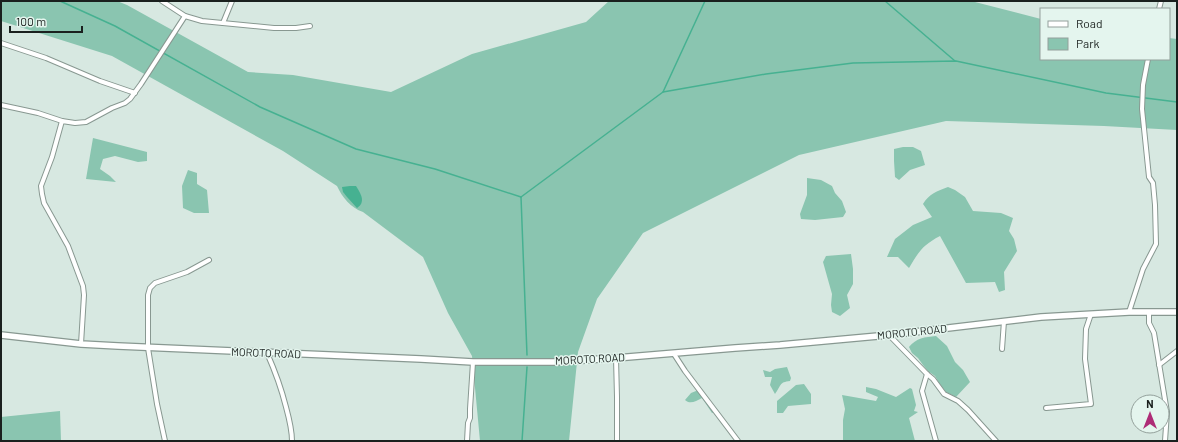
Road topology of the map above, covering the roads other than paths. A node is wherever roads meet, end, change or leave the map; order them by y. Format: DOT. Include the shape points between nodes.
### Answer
graph roads {
  1 [pos="162,1"];
  2 [pos="232,1"];
  3 [pos="185,16"];
  4 [pos="223,23"];
  5 [pos="310,26"];
  6 [pos="1,43"];
  7 [pos="1148,60"];
  8 [pos="135,93"];
  9 [pos="1,105"];
  10 [pos="62,121"];
  11 [pos="210,260"];
  12 [pos="1129,312"];
  13 [pos="1149,312"];
  14 [pos="1177,312"];
  15 [pos="1092,314"];
  16 [pos="1004,321"];
  17 [pos="889,334"];
  18 [pos="1,335"];
  19 [pos="81,344"];
  20 [pos="148,348"];
  21 [pos="1002,349"];
  22 [pos="1177,351"];
  23 [pos="267,353"];
  24 [pos="674,354"];
  25 [pos="616,358"];
  26 [pos="473,362"];
  27 [pos="1159,365"];
  28 [pos="927,374"];
  29 [pos="1046,408"];
  30 [pos="165,441"];
  31 [pos="292,441"];
  32 [pos="467,441"];
  33 [pos="617,441"];
  34 [pos="738,441"];
  35 [pos="936,441"];
  36 [pos="996,441"];
  37 [pos="1165,441"];
  1 -- 3 [label="street"];
  2 -- 4 [label="street"];
  3 -- 4 [label="street"];
  3 -- 8 [label="street"];
  4 -- 5 [label="street" via="274,28"];
  6 -- 8 [label="street"];
  7 -- 12 [label="street" via="1142,109 1149,177 1153,183 1156,244 1143,269"];
  8 -- 10 [label="street" via="125,103 86,122"];
  9 -- 10 [label="street"];
  10 -- 19 [label="street" via="41,186 44,203 68,246 83,286"];
  11 -- 20 [label="street" via="195,269 164,279 152,286 148,295"];
  12 -- 13 [label="main road, MOROTO ROAD"];
  12 -- 15 [label="main road, MOROTO ROAD"];
  13 -- 14 [label="main road, MOROTO ROAD"];
  13 -- 27 [label="street" via="1149,323 1154,333"];
  15 -- 16 [label="main road, MOROTO ROAD"];
  15 -- 29 [label="street" via="1086,329 1085,359 1090,404"];
  16 -- 17 [label="main road, MOROTO ROAD"];
  16 -- 21 [label="street"];
  17 -- 24 [label="main road, MOROTO ROAD"];
  17 -- 28 [label="street"];
  18 -- 19 [label="main road, MOROTO ROAD"];
  19 -- 20 [label="main road, MOROTO ROAD"];
  20 -- 23 [label="main road, MOROTO ROAD"];
  20 -- 30 [label="street"];
  22 -- 27 [label="street"];
  23 -- 26 [label="main road, MOROTO ROAD"];
  23 -- 31 [label="street" via="277,374 292,430"];
  24 -- 25 [label="main road, MOROTO ROAD"];
  24 -- 34 [label="street"];
  25 -- 26 [label="main road, MOROTO ROAD" via="554,362"];
  25 -- 33 [label="street"];
  26 -- 32 [label="street"];
  27 -- 37 [label="street" via="1167,412"];
  28 -- 35 [label="street" via="922,391"];
  28 -- 36 [label="street" via="944,394 968,410"];
}
